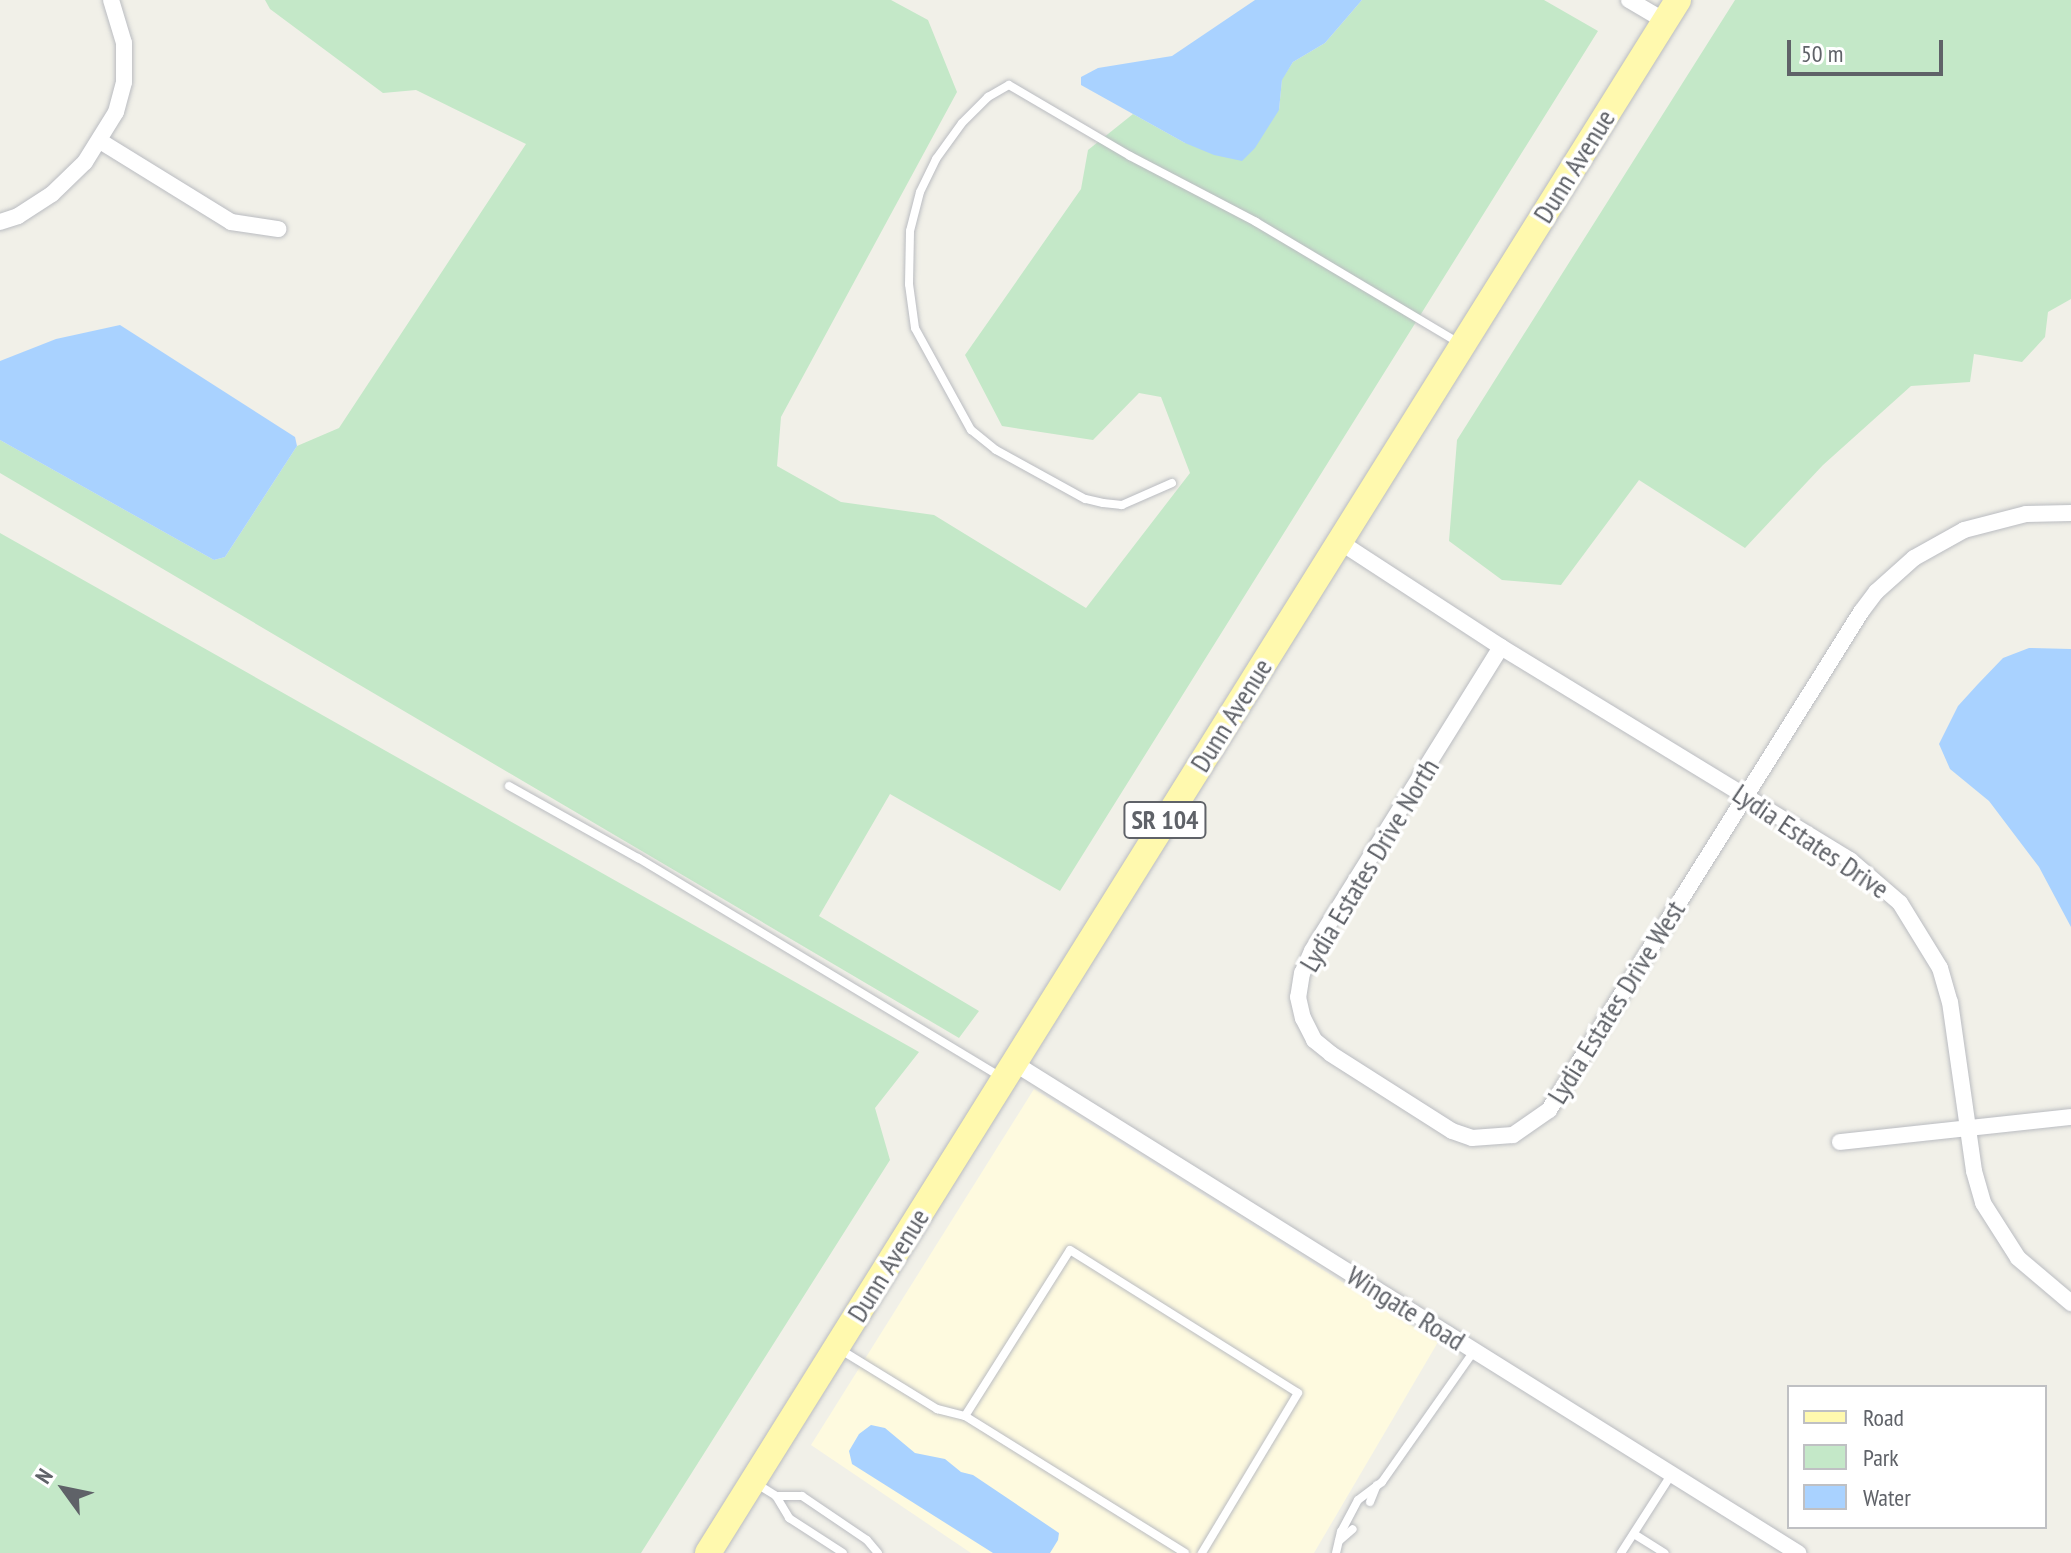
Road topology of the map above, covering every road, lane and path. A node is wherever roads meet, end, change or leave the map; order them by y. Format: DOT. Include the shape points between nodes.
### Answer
graph roads {
  1 [pos="111,0"];
  2 [pos="1629,0"];
  3 [pos="1672,10"];
  4 [pos="100,141"];
  5 [pos="0,222"];
  6 [pos="278,229"];
  7 [pos="1462,344"];
  8 [pos="1172,483"];
  9 [pos="2071,513"];
  10 [pos="1340,542"];
  11 [pos="1501,647"];
  12 [pos="509,786"];
  13 [pos="1747,795"];
  14 [pos="1009,1070"];
  15 [pos="1402,1099"];
  16 [pos="2071,1117"];
  17 [pos="1967,1129"];
  18 [pos="1840,1142"];
  19 [pos="2071,1303"];
  20 [pos="837,1348"];
  21 [pos="1474,1351"];
  22 [pos="965,1416"];
  23 [pos="1672,1474"];
  24 [pos="753,1482"];
  25 [pos="1377,1485"];
  26 [pos="776,1496"];
  27 [pos="1370,1502"];
  28 [pos="1353,1529"];
  29 [pos="1634,1534"];
  30 [pos="1338,1542"];
  31 [pos="708,1553"];
  32 [pos="843,1553"];
  33 [pos="878,1553"];
  34 [pos="1185,1553"];
  35 [pos="1202,1553"];
  36 [pos="1336,1553"];
  37 [pos="1621,1553"];
  38 [pos="1665,1553"];
  39 [pos="1798,1553"];
  1 -- 4 [label="street" via="124,43 124,82"];
  2 -- 3 [label="street"];
  3 -- 7 [label="main road, Dunn Avenue / SR 104"];
  4 -- 5 [label="street" via="52,194"];
  4 -- 6 [label="street" via="231,222"];
  7 -- 8 [label="lane" via="1009,85 962,123 920,192 910,231 915,328 971,430 996,450 1085,499 1103,503 1122,505"];
  7 -- 10 [label="main road, Dunn Avenue / SR 104"];
  9 -- 13 [label="street, Lydia Estates Drive West" via="2026,514 1979,525 1937,543 1894,574 1861,612"];
  10 -- 11 [label="street, Lydia Estates Drive"];
  10 -- 14 [label="main road, Dunn Avenue / SR 104"];
  11 -- 13 [label="street, Lydia Estates Drive"];
  11 -- 15 [label="street, Lydia Estates Drive North" via="1302,973 1298,997 1314,1040"];
  12 -- 14 [label="lane"];
  13 -- 15 [label="street, Lydia Estates Drive West" via="1565,1086 1540,1117 1513,1135 1472,1138"];
  13 -- 17 [label="street, Lydia Estates Drive" via="1875,879 1914,922 1940,968 1950,1002"];
  14 -- 20 [label="main road, Dunn Avenue / SR 104"];
  14 -- 21 [label="street, Wingate Road"];
  16 -- 17 [label="street"];
  17 -- 18 [label="street"];
  17 -- 19 [label="street, Lydia Estates Drive" via="1983,1203 1998,1230 2018,1258"];
  20 -- 22 [label="lane" via="937,1409"];
  20 -- 24 [label="main road, Dunn Avenue / SR 104"];
  21 -- 23 [label="street, Wingate Road"];
  21 -- 25 [label="lane"];
  22 -- 34 [label="lane"];
  22 -- 35 [label="lane" via="1070,1250 1298,1393"];
  23 -- 29 [label="lane"];
  23 -- 39 [label="street, Wingate Road"];
  24 -- 26 [label="lane"];
  24 -- 31 [label="main road, Dunn Avenue / SR 104"];
  25 -- 27 [label="lane"];
  25 -- 30 [label="lane" via="1358,1500"];
  26 -- 32 [label="lane" via="789,1518"];
  26 -- 33 [label="lane" via="802,1496"];
  28 -- 30 [label="lane"];
  29 -- 37 [label="lane"];
  29 -- 38 [label="lane"];
  30 -- 36 [label="lane"];
}
